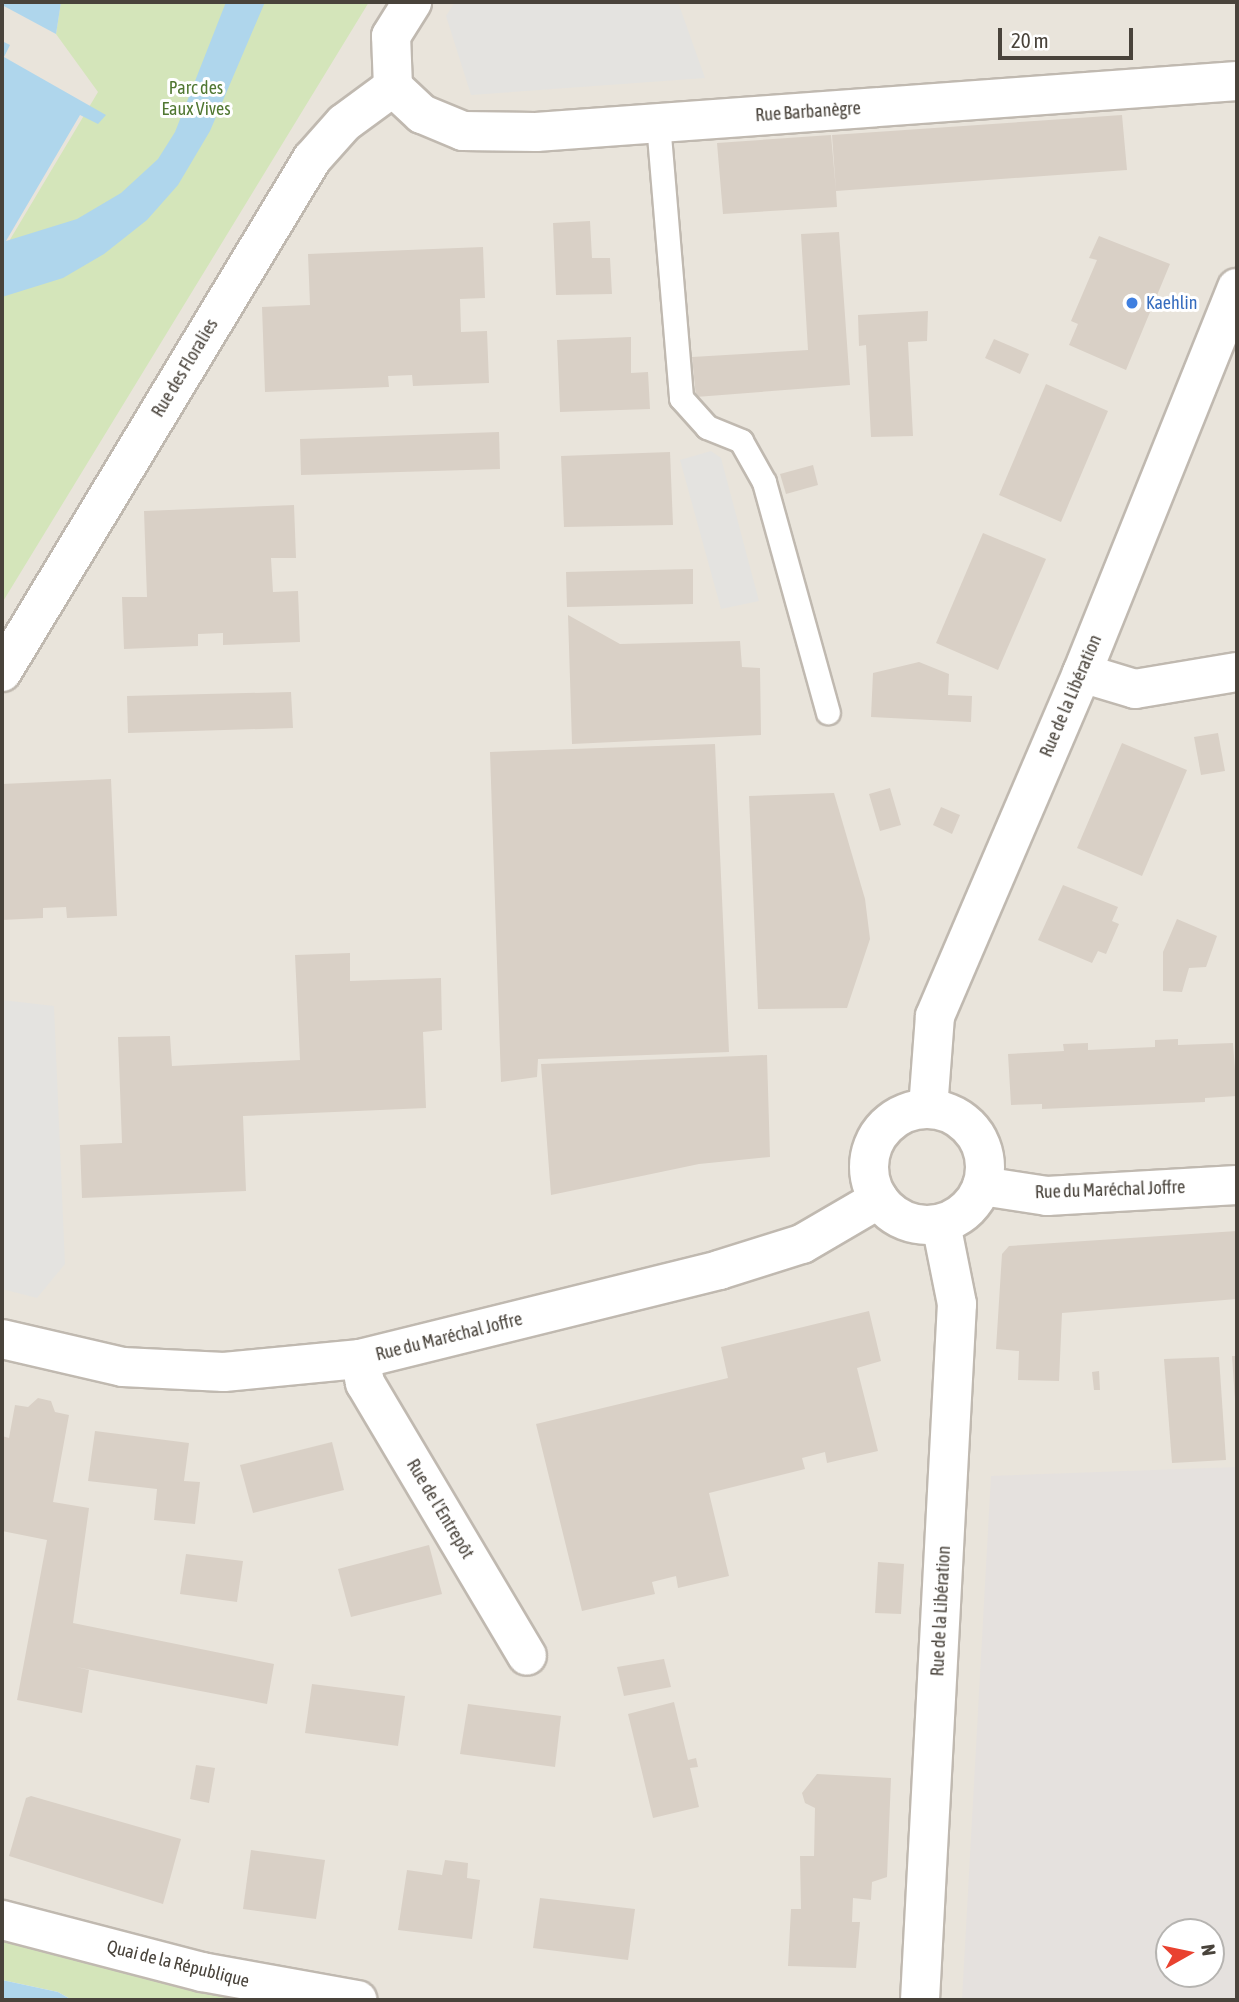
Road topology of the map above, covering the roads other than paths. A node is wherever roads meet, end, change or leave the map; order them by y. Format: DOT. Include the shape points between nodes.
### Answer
graph roads {
  1 [pos="412,2"];
  2 [pos="1237,82"];
  3 [pos="393,87"];
  4 [pos="658,123"];
  5 [pos="1237,288"];
  6 [pos="1228,338"];
  7 [pos="2,672"];
  8 [pos="1082,673"];
  9 [pos="1237,673"];
  10 [pos="828,712"];
  11 [pos="928,1108"];
  12 [pos="1237,1185"];
  13 [pos="982,1186"];
  14 [pos="879,1199"];
  15 [pos="941,1224"];
  16 [pos="2,1339"];
  17 [pos="360,1359"];
  18 [pos="527,1656"];
  19 [pos="2,1920"];
  20 [pos="356,2000"];
  21 [pos="920,2000"];
  1 -- 3 [label="street" via="391,36"];
  2 -- 4 [label="street, Rue Barbanègre"];
  3 -- 4 [label="street, Rue Barbanègre" via="422,114 463,131 536,132"];
  3 -- 7 [label="street, Rue des Floralies" via="344,123 312,159"];
  4 -- 10 [label="lane" via="681,398 707,427 741,441 764,482"];
  5 -- 6 [label="street, Rue de la Libération"];
  6 -- 8 [label="street, Rue de la Libération"];
  8 -- 9 [label="street" via="1135,690"];
  8 -- 11 [label="street, Rue de la Libération" via="935,1016"];
  11 -- 13 [label="street" via="962,1119 975,1133 986,1168"];
  11 -- 14 [label="street" via="910,1111 881,1131 869,1165"];
  12 -- 13 [label="street, Rue du Maréchal Joffre" via="1047,1196"];
  13 -- 15 [label="street" via="967,1210"];
  14 -- 15 [label="street" via="912,1224"];
  14 -- 17 [label="street, Rue du Maréchal Joffre" via="802,1244 719,1270"];
  15 -- 21 [label="street, Rue de la Libération" via="957,1304"];
  16 -- 17 [label="street, Rue du Maréchal Joffre" via="123,1367 224,1372"];
  17 -- 18 [label="street, Rue de l'Entrepôt" via="365,1383"];
  19 -- 20 [label="street, Quai de la République" via="202,1972"];
}
